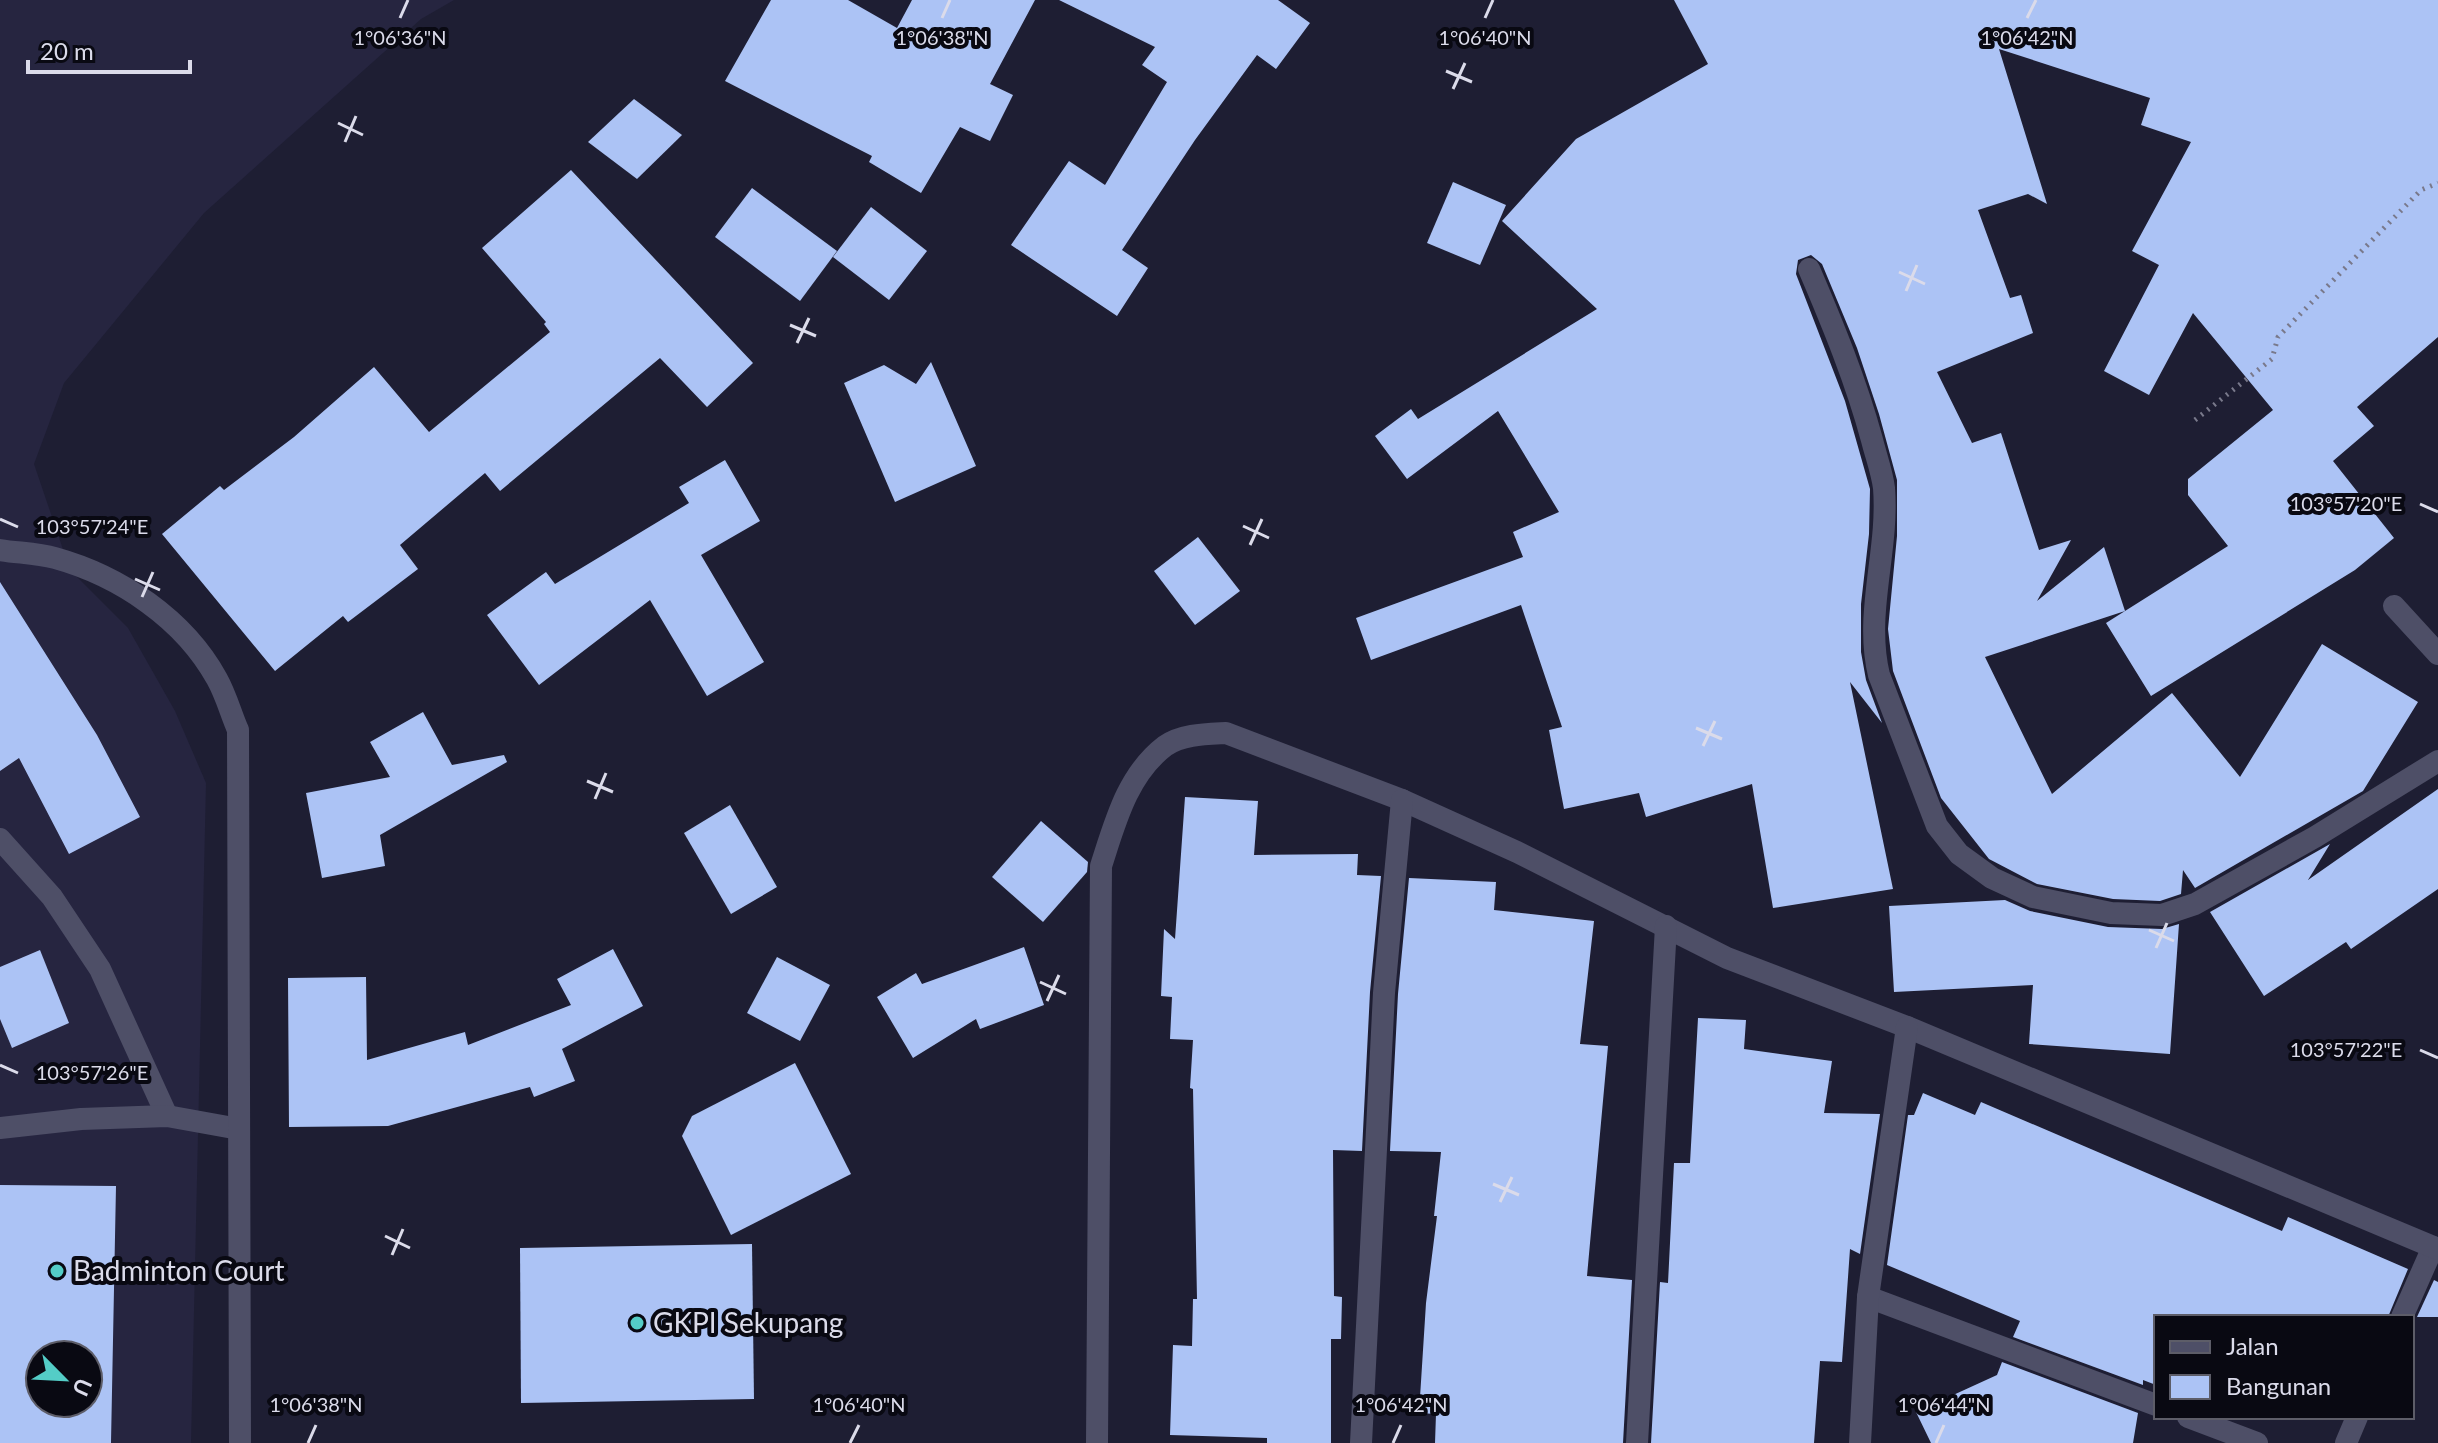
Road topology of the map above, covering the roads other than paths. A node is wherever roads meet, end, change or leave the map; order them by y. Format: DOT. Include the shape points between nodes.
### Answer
graph roads {
  1 [pos="1809,269"];
  2 [pos="0,550"];
  3 [pos="2394,606"];
  4 [pos="2438,654"];
  5 [pos="2438,761"];
  6 [pos="1402,800"];
  7 [pos="0,839"];
  8 [pos="1666,926"];
  9 [pos="1907,1027"];
  10 [pos="167,1116"];
  11 [pos="0,1128"];
  12 [pos="239,1129"];
  13 [pos="2436,1248"];
  14 [pos="1868,1297"];
  15 [pos="2403,1315"];
  16 [pos="2154,1404"];
  17 [pos="2193,1419"];
  18 [pos="2356,1419"];
  19 [pos="240,1443"];
  20 [pos="1097,1443"];
  21 [pos="1361,1443"];
  22 [pos="1637,1443"];
  23 [pos="1860,1443"];
  24 [pos="2257,1443"];
  25 [pos="2346,1443"];
  1 -- 5 [label="street" via="1862,402 1884,486 1873,619 1879,675 1937,826 1959,854 1992,878 2033,897 2111,913 2162,915 2244,879"];
  2 -- 12 [label="street" via="52,557 99,573 155,608 193,643 218,680 238,730"];
  3 -- 4 [label="street"];
  6 -- 8 [label="street"];
  6 -- 20 [label="street" via="1226,733 1167,745 1141,771 1121,805 1101,866"];
  6 -- 21 [label="street" via="1384,993"];
  7 -- 10 [label="street" via="52,897 100,969"];
  8 -- 9 [label="street" via="1727,958"];
  8 -- 22 [label="street"];
  9 -- 13 [label="street"];
  9 -- 14 [label="street"];
  10 -- 11 [label="street"];
  10 -- 12 [label="street"];
  12 -- 19 [label="street"];
  13 -- 15 [label="street"];
  14 -- 16 [label="street"];
  14 -- 23 [label="street"];
  17 -- 24 [label="street"];
  18 -- 25 [label="street"];
}
